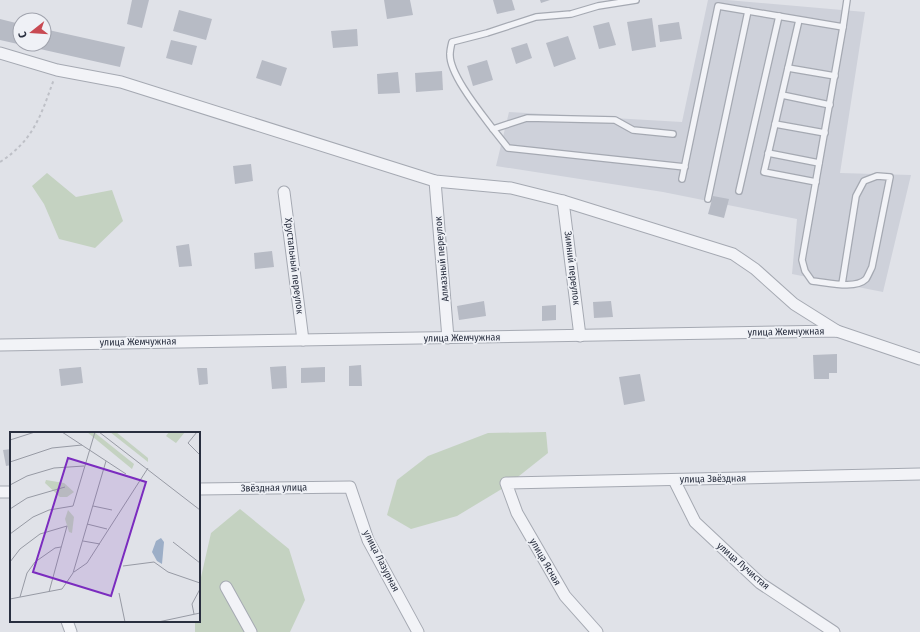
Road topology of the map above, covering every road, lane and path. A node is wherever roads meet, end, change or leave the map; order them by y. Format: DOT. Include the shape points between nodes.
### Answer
graph roads {
  1 [pos="636,0"];
  2 [pos="847,0"];
  3 [pos="748,11"];
  4 [pos="779,16"];
  5 [pos="799,20"];
  6 [pos="843,27"];
  7 [pos="0,54"];
  8 [pos="788,68"];
  9 [pos="58,70"];
  10 [pos="835,76"];
  11 [pos="782,95"];
  12 [pos="830,106"];
  13 [pos="775,124"];
  14 [pos="493,129"];
  15 [pos="825,133"];
  16 [pos="673,134"];
  17 [pos="768,153"];
  18 [pos="0,162"];
  19 [pos="820,163"];
  20 [pos="685,167"];
  21 [pos="682,179"];
  22 [pos="435,181"];
  23 [pos="816,182"];
  24 [pos="739,191"];
  25 [pos="284,192"];
  26 [pos="708,199"];
  27 [pos="563,201"];
  28 [pos="842,284"];
  29 [pos="837,331"];
  30 [pos="580,336"];
  31 [pos="448,338"];
  32 [pos="304,340"];
  33 [pos="0,345"];
  34 [pos="920,358"];
  35 [pos="920,474"];
  36 [pos="674,480"];
  37 [pos="506,483"];
  38 [pos="350,487"];
  39 [pos="200,489"];
  40 [pos="226,587"];
  41 [pos="67,622"];
  42 [pos="71,632"];
  43 [pos="251,632"];
  44 [pos="418,632"];
  45 [pos="597,632"];
  46 [pos="834,632"];
  1 -- 14 [label="lane" via="598,6 571,14 536,17 452,42 449,54 451,65 474,105"];
  2 -- 6 [label="lane"];
  3 -- 4 [label="lane"];
  3 -- 20 [label="lane" via="718,6"];
  3 -- 26 [label="lane"];
  4 -- 5 [label="lane"];
  4 -- 24 [label="lane"];
  5 -- 6 [label="lane"];
  5 -- 8 [label="lane"];
  6 -- 10 [label="lane"];
  7 -- 9 [label="street"];
  8 -- 10 [label="lane"];
  8 -- 11 [label="lane"];
  9 -- 18 [label="path" via="33,132 20,147"];
  9 -- 22 [label="street" via="121,82"];
  10 -- 12 [label="lane"];
  11 -- 12 [label="lane"];
  11 -- 13 [label="lane"];
  12 -- 15 [label="lane"];
  13 -- 15 [label="lane"];
  13 -- 17 [label="lane"];
  14 -- 16 [label="lane" via="527,118 615,120 633,130"];
  14 -- 20 [label="lane" via="508,148"];
  15 -- 19 [label="lane"];
  17 -- 19 [label="lane"];
  17 -- 23 [label="lane" via="764,172"];
  19 -- 23 [label="lane"];
  20 -- 21 [label="lane"];
  22 -- 27 [label="street" via="511,188"];
  22 -- 31 [label="street, Алмазный переулок"];
  23 -- 28 [label="lane" via="802,260 805,271 812,281"];
  25 -- 32 [label="street, Хрустальный переулок"];
  27 -- 29 [label="street" via="733,254 794,304"];
  27 -- 30 [label="street, Зимний переулок"];
  28 -- 28 [label="lane" via="856,196 864,181 877,176 890,177 872,267 865,279 853,285"];
  29 -- 30 [label="street, улица Жемчужная"];
  29 -- 34 [label="street, улица Жемчужная"];
  30 -- 31 [label="street, улица Жемчужная"];
  31 -- 32 [label="street, улица Жемчужная"];
  32 -- 33 [label="street, улица Жемчужная"];
  35 -- 36 [label="street, улица Звёздная"];
  36 -- 37 [label="street, улица Звёздная"];
  36 -- 46 [label="street, улица Лучистая" via="695,522 760,583"];
  37 -- 45 [label="street, улица Ясная" via="517,513 565,596"];
  38 -- 39 [label="street, Звёздная улица"];
  38 -- 44 [label="street, улица Лазурная" via="368,540"];
  40 -- 43 [label="street"];
  41 -- 42 [label="street"];
}
